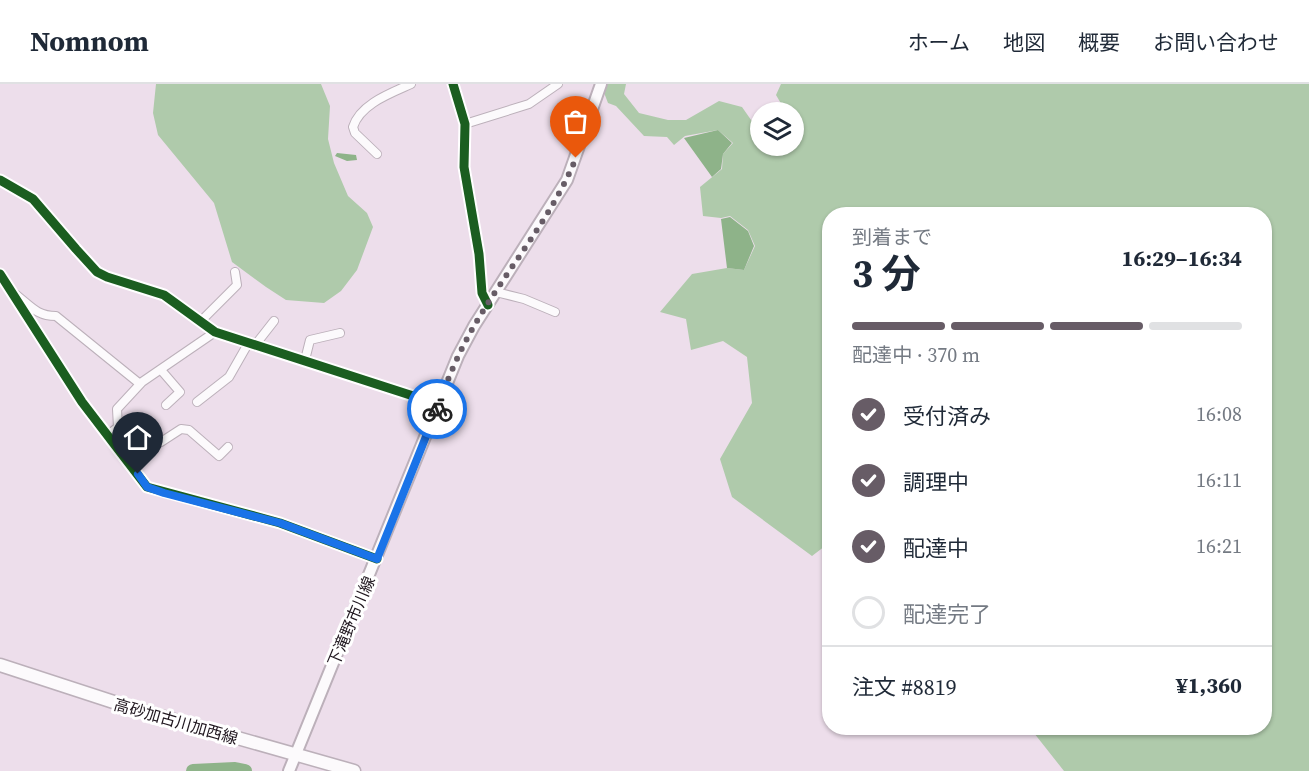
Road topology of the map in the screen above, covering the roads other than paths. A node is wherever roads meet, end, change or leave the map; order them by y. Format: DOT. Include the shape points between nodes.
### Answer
graph roads {
  1 [pos="411,84"];
  2 [pos="453,84"];
  3 [pos="558,84"];
  4 [pos="601,84"];
  5 [pos="465,124"];
  6 [pos="377,154"];
  7 [pos="0,180"];
  8 [pos="235,272"];
  9 [pos="0,274"];
  10 [pos="496,291"];
  11 [pos="13,295"];
  12 [pos="488,305"];
  13 [pos="555,312"];
  14 [pos="201,321"];
  15 [pos="274,321"];
  16 [pos="215,332"];
  17 [pos="340,333"];
  18 [pos="253,343"];
  19 [pos="305,360"];
  20 [pos="161,370"];
  21 [pos="140,384"];
  22 [pos="197,402"];
  23 [pos="438,404"];
  24 [pos="166,405"];
  25 [pos="108,435"];
  26 [pos="228,447"];
  27 [pos="125,456"];
  28 [pos="377,559"];
  29 [pos="0,665"];
  30 [pos="296,754"];
  31 [pos="290,770"];
  32 [pos="354,771"];
  1 -- 6 [label="street" via="380,98 355,121 355,133"];
  2 -- 5 [label="street"];
  3 -- 5 [label="street" via="529,104"];
  4 -- 10 [label="main road, 下滝野市川線" via="567,180"];
  5 -- 12 [label="street" via="464,167 482,293"];
  7 -- 14 [label="street" via="33,199 97,272 164,295"];
  8 -- 14 [label="street" via="237,285"];
  9 -- 11 [label="street"];
  10 -- 12 [label="main road, 下滝野市川線"];
  10 -- 13 [label="street"];
  11 -- 21 [label="street" via="16,293 35,312 56,316"];
  11 -- 25 [label="street"];
  12 -- 23 [label="main road, 下滝野市川線" via="458,356"];
  14 -- 16 [label="street"];
  15 -- 18 [label="street"];
  16 -- 18 [label="street"];
  16 -- 20 [label="street"];
  17 -- 19 [label="street" via="310,340"];
  18 -- 19 [label="street"];
  18 -- 22 [label="street" via="229,377"];
  19 -- 23 [label="street"];
  20 -- 21 [label="street"];
  20 -- 24 [label="street" via="180,392"];
  21 -- 25 [label="street" via="117,409 118,427"];
  23 -- 28 [label="main road, 下滝野市川線"];
  25 -- 27 [label="street"];
  26 -- 27 [label="street" via="219,456 189,430 180,429 161,442"];
  27 -- 28 [label="street" via="147,487 280,523"];
  28 -- 30 [label="main road, 下滝野市川線"];
  29 -- 30 [label="main road, 高砂加古川加西線" via="132,708"];
  30 -- 31 [label="main road, 下滝野市川線"];
  30 -- 32 [label="main road, 高砂加古川加西線"];
}
